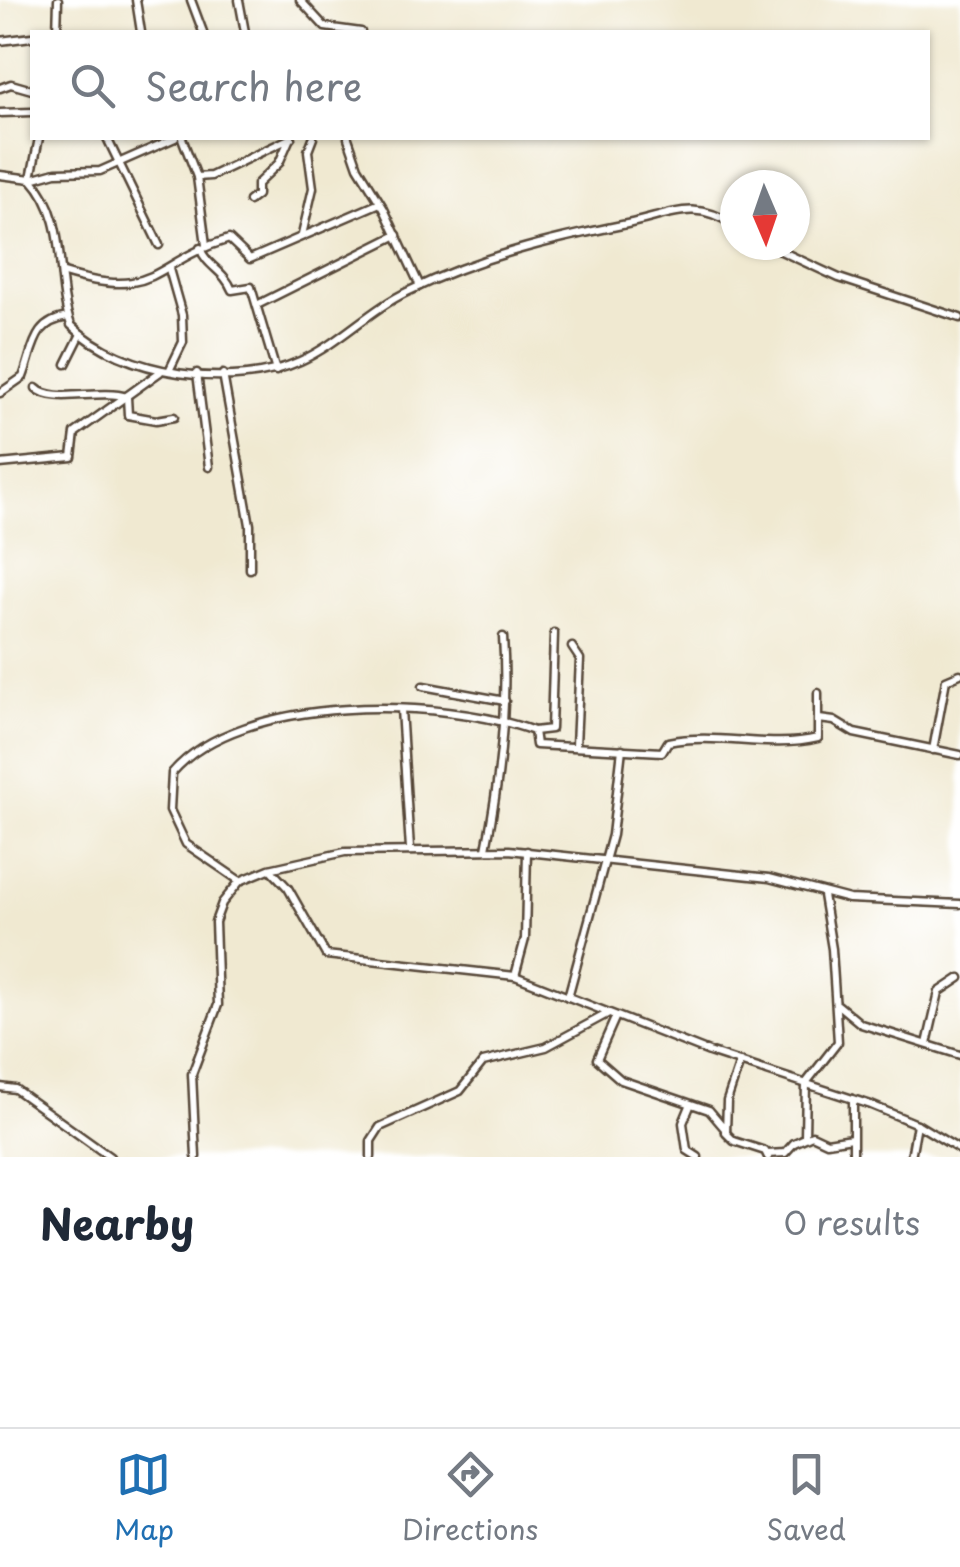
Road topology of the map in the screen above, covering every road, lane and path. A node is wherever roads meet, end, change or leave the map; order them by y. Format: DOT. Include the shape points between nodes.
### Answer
graph roads {
  1 [pos="58,0"];
  2 [pos="136,0"];
  3 [pos="191,0"];
  4 [pos="239,0"];
  5 [pos="300,0"];
  6 [pos="57,30"];
  7 [pos="141,30"];
  8 [pos="202,30"];
  9 [pos="245,30"];
  10 [pos="346,30"];
  11 [pos="30,38"];
  12 [pos="0,41"];
  13 [pos="0,88"];
  14 [pos="30,89"];
  15 [pos="30,112"];
  16 [pos="0,113"];
  17 [pos="39,140"];
  18 [pos="108,140"];
  19 [pos="174,140"];
  20 [pos="180,140"];
  21 [pos="286,140"];
  22 [pos="289,140"];
  23 [pos="313,140"];
  24 [pos="349,140"];
  25 [pos="118,165"];
  26 [pos="0,174"];
  27 [pos="196,178"];
  28 [pos="30,179"];
  29 [pos="249,200"];
  30 [pos="380,204"];
  31 [pos="720,215"];
  32 [pos="398,235"];
  33 [pos="302,237"];
  34 [pos="159,245"];
  35 [pos="203,246"];
  36 [pos="800,260"];
  37 [pos="169,270"];
  38 [pos="64,273"];
  39 [pos="420,286"];
  40 [pos="258,304"];
  41 [pos="68,317"];
  42 [pos="960,318"];
  43 [pos="80,334"];
  44 [pos="66,364"];
  45 [pos="276,371"];
  46 [pos="165,372"];
  47 [pos="197,373"];
  48 [pos="223,374"];
  49 [pos="36,388"];
  50 [pos="0,393"];
  51 [pos="127,397"];
  52 [pos="174,418"];
  53 [pos="0,464"];
  54 [pos="209,467"];
  55 [pos="250,569"];
  56 [pos="554,634"];
  57 [pos="503,637"];
  58 [pos="572,647"];
  59 [pos="960,674"];
  60 [pos="424,686"];
  61 [pos="818,694"];
  62 [pos="506,701"];
  63 [pos="401,709"];
  64 [pos="819,718"];
  65 [pos="503,720"];
  66 [pos="534,731"];
  67 [pos="576,745"];
  68 [pos="622,748"];
  69 [pos="934,750"];
  70 [pos="960,755"];
  71 [pos="410,849"];
  72 [pos="486,849"];
  73 [pos="527,851"];
  74 [pos="606,859"];
  75 [pos="269,868"];
  76 [pos="240,882"];
  77 [pos="823,895"];
  78 [pos="960,904"];
  79 [pos="515,976"];
  80 [pos="960,978"];
  81 [pos="568,996"];
  82 [pos="837,1004"];
  83 [pos="611,1015"];
  84 [pos="928,1044"];
  85 [pos="960,1055"];
  86 [pos="740,1062"];
  87 [pos="806,1084"];
  88 [pos="0,1087"];
  89 [pos="854,1100"];
  90 [pos="690,1106"];
  91 [pos="917,1124"];
  92 [pos="726,1130"];
  93 [pos="805,1137"];
  94 [pos="852,1138"];
  95 [pos="960,1150"];
  96 [pos="767,1155"];
  97 [pos="110,1157"];
  98 [pos="196,1157"];
  99 [pos="371,1157"];
  100 [pos="698,1157"];
  101 [pos="853,1157"];
  102 [pos="911,1157"];
  1 -- 6 [label="street"];
  2 -- 7 [label="street"];
  3 -- 8 [label="street"];
  4 -- 9 [label="street"];
  5 -- 10 [label="street" via="324,27"];
  11 -- 12 [label="street"];
  13 -- 14 [label="street"];
  15 -- 16 [label="street"];
  17 -- 28 [label="street"];
  18 -- 25 [label="street"];
  19 -- 25 [label="street"];
  20 -- 27 [label="street"];
  21 -- 27 [label="street"];
  22 -- 29 [label="street"];
  23 -- 33 [label="street" via="308,152 313,188"];
  24 -- 30 [label="street"];
  25 -- 28 [label="street"];
  25 -- 34 [label="street"];
  26 -- 28 [label="street"];
  27 -- 35 [label="street"];
  28 -- 38 [label="street" via="56,230"];
  30 -- 32 [label="street"];
  30 -- 33 [label="street"];
  31 -- 39 [label="street" via="692,208 554,237"];
  32 -- 39 [label="street"];
  32 -- 40 [label="street"];
  33 -- 35 [label="street" via="250,259 229,238"];
  35 -- 37 [label="street"];
  35 -- 40 [label="street" via="206,261 224,271 232,290 251,288"];
  36 -- 42 [label="street"];
  37 -- 38 [label="street" via="130,285"];
  37 -- 46 [label="street" via="183,342"];
  38 -- 41 [label="street"];
  39 -- 45 [label="street"];
  40 -- 45 [label="street"];
  41 -- 43 [label="street"];
  41 -- 50 [label="street" via="31,340 23,377"];
  43 -- 44 [label="street"];
  43 -- 46 [label="street" via="120,358"];
  45 -- 48 [label="street"];
  46 -- 47 [label="street"];
  46 -- 51 [label="street"];
  47 -- 48 [label="street"];
  47 -- 54 [label="street"];
  48 -- 55 [label="street" via="250,525"];
  49 -- 51 [label="street" via="50,396 96,391"];
  51 -- 52 [label="street" via="128,415"];
  51 -- 53 [label="street" via="75,433 72,457"];
  56 -- 66 [label="street" via="551,728"];
  57 -- 62 [label="street"];
  58 -- 67 [label="street" via="580,659"];
  59 -- 69 [label="street" via="946,680"];
  60 -- 62 [label="street"];
  61 -- 64 [label="street"];
  62 -- 65 [label="street"];
  63 -- 65 [label="street"];
  63 -- 71 [label="street"];
  63 -- 76 [label="street" via="286,717 232,733 182,761 172,773 170,810 177,825 198,854"];
  64 -- 68 [label="street" via="819,736 812,740 720,736 672,741 662,752"];
  64 -- 69 [label="street" via="854,733"];
  65 -- 66 [label="street"];
  65 -- 72 [label="street"];
  66 -- 67 [label="street" via="536,745"];
  67 -- 68 [label="street"];
  68 -- 74 [label="street"];
  69 -- 70 [label="street"];
  71 -- 72 [label="street"];
  71 -- 75 [label="street" via="327,854"];
  72 -- 73 [label="street"];
  73 -- 74 [label="street"];
  73 -- 79 [label="street" via="525,938"];
  74 -- 77 [label="street" via="769,878"];
  74 -- 81 [label="street"];
  75 -- 76 [label="street"];
  75 -- 79 [label="street" via="288,888 326,956"];
  76 -- 98 [label="street" via="215,922 218,1005 192,1074"];
  77 -- 78 [label="street"];
  77 -- 82 [label="street"];
  79 -- 81 [label="street"];
  80 -- 84 [label="street" via="938,992"];
  81 -- 83 [label="street"];
  82 -- 84 [label="street" via="861,1024"];
  82 -- 87 [label="street" via="836,1046"];
  83 -- 86 [label="street"];
  83 -- 90 [label="street" via="600,1064 622,1080"];
  83 -- 99 [label="street" via="546,1047 483,1062 452,1096 380,1127"];
  84 -- 85 [label="street"];
  86 -- 87 [label="street"];
  86 -- 92 [label="street"];
  87 -- 89 [label="street"];
  87 -- 93 [label="street"];
  88 -- 97 [label="street" via="15,1088"];
  89 -- 91 [label="street"];
  89 -- 94 [label="street"];
  90 -- 92 [label="street" via="708,1110"];
  90 -- 100 [label="street" via="683,1129 687,1150"];
  91 -- 95 [label="street"];
  91 -- 102 [label="street"];
  92 -- 96 [label="street" via="734,1141"];
  93 -- 94 [label="street"];
  93 -- 96 [label="street" via="785,1154"];
  94 -- 101 [label="street"];
}
